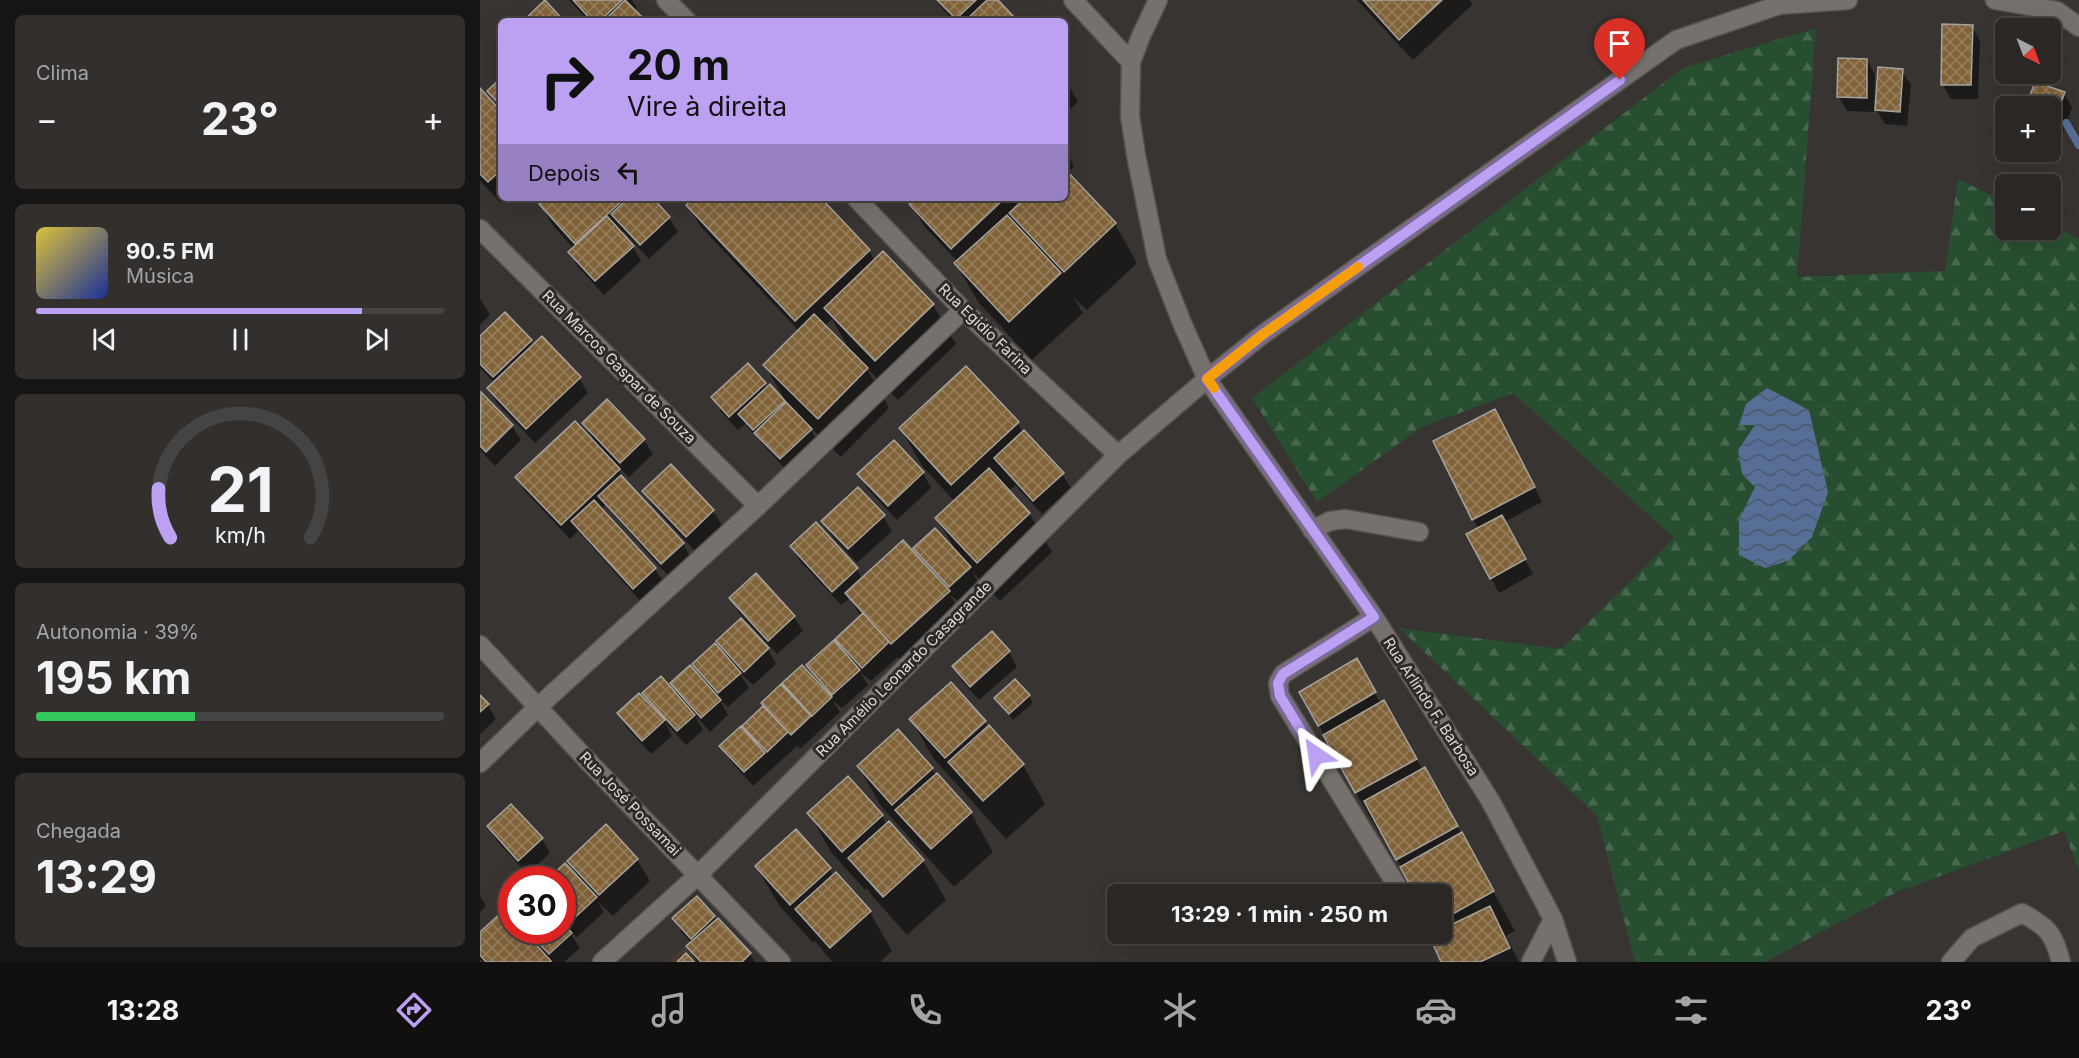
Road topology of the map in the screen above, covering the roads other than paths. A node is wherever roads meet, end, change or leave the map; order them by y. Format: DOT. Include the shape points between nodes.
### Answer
graph roads {
  1 [pos="666,0"];
  2 [pos="1073,0"];
  3 [pos="1158,0"];
  4 [pos="1848,0"];
  5 [pos="1995,0"];
  6 [pos="684,18"];
  7 [pos="2079,27"];
  8 [pos="1131,62"];
  9 [pos="859,201"];
  10 [pos="480,229"];
  11 [pos="963,310"];
  12 [pos="1207,379"];
  13 [pos="1118,455"];
  14 [pos="758,506"];
  15 [pos="1312,530"];
  16 [pos="1419,532"];
  17 [pos="1374,617"];
  18 [pos="480,645"];
  19 [pos="538,707"];
  20 [pos="480,763"];
  21 [pos="698,874"];
  22 [pos="1396,884"];
  23 [pos="1553,919"];
  24 [pos="602,962"];
  25 [pos="781,962"];
  26 [pos="1531,962"];
  27 [pos="1567,962"];
  28 [pos="1951,962"];
  29 [pos="2061,962"];
  1 -- 6 [label="street"];
  2 -- 8 [label="street"];
  3 -- 8 [label="street"];
  4 -- 12 [label="street, Rua Amélio Leonardo Casagrande" via="1779,5 1676,40 1262,335"];
  5 -- 7 [label="street" via="2056,11"];
  8 -- 12 [label="street, Rua Arlindo F. Barbosa" via="1130,116 1157,259"];
  9 -- 11 [label="street, Rua Egidio Farina"];
  10 -- 14 [label="street, Rua Marcos Gaspar de Souza"];
  11 -- 13 [label="street, Rua Egidio Farina"];
  11 -- 14 [label="street"];
  12 -- 13 [label="street, Rua Amélio Leonardo Casagrande"];
  12 -- 15 [label="street, Rua Arlindo F. Barbosa"];
  13 -- 21 [label="street, Rua Amélio Leonardo Casagrande"];
  14 -- 19 [label="street"];
  15 -- 16 [label="street" via="1330,521 1346,519"];
  15 -- 17 [label="street, Rua Arlindo F. Barbosa"];
  17 -- 22 [label="street" via="1283,674 1278,683 1280,696"];
  17 -- 23 [label="street, Rua Arlindo F. Barbosa" via="1490,800"];
  18 -- 19 [label="street, Rua José Possamai"];
  19 -- 20 [label="street"];
  19 -- 21 [label="street, Rua José Possamai"];
  21 -- 24 [label="street, Rua Amélio Leonardo Casagrande"];
  21 -- 25 [label="street, Rua José Possamai"];
  23 -- 26 [label="street"];
  23 -- 27 [label="street, Rua Arlindo F. Barbosa"];
  28 -- 29 [label="street" via="1972,938 2022,913 2040,923 2056,942"];
}
